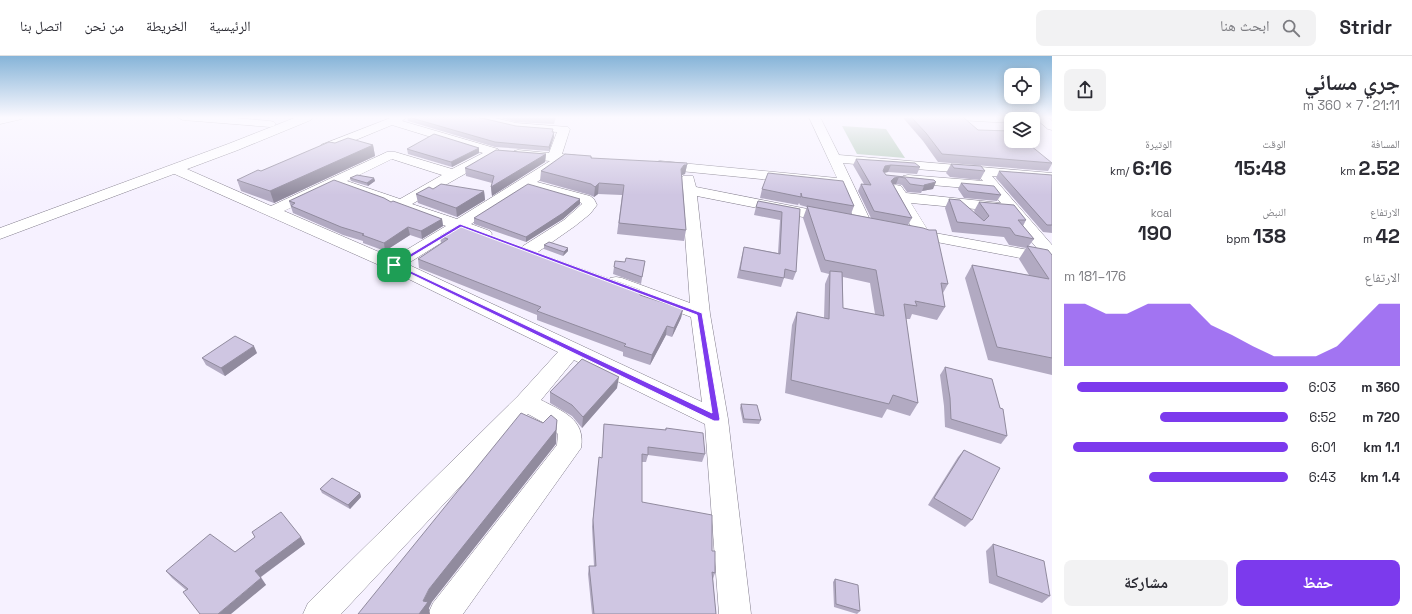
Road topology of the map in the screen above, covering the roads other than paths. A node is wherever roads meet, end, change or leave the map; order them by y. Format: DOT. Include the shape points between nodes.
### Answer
graph roads {
  1 [pos="223,143"];
  2 [pos="241,143"];
  3 [pos="339,143"];
  4 [pos="355,143"];
  5 [pos="467,143"];
  6 [pos="561,143"];
  7 [pos="828,143"];
  8 [pos="361,145"];
  9 [pos="376,150"];
  10 [pos="317,152"];
  11 [pos="494,152"];
  12 [pos="390,155"];
  13 [pos="558,158"];
  14 [pos="835,158"];
  15 [pos="600,161"];
  16 [pos="879,162"];
  17 [pos="647,164"];
  18 [pos="686,167"];
  19 [pos="175,169"];
  20 [pos="980,170"];
  21 [pos="453,174"];
  22 [pos="1038,176"];
  23 [pos="888,177"];
  24 [pos="1052,177"];
  25 [pos="335,181"];
  26 [pos="526,183"];
  27 [pos="846,183"];
  28 [pos="995,187"];
  29 [pos="689,190"];
  30 [pos="1052,191"];
  31 [pos="900,197"];
  32 [pos="402,204"];
  33 [pos="1013,209"];
  34 [pos="272,211"];
  35 [pos="0,223"];
  36 [pos="460,225"];
  37 [pos="880,227"];
  38 [pos="0,234"];
  39 [pos="924,236"];
  40 [pos="1046,241"];
  41 [pos="1052,256"];
  42 [pos="1052,259"];
  43 [pos="394,265"];
  44 [pos="602,277"];
  45 [pos="700,314"];
  46 [pos="572,349"];
  47 [pos="526,402"];
  48 [pos="716,419"];
  49 [pos="319,614"];
  50 [pos="444,614"];
  51 [pos="735,614"];
  1 -- 35 [label="highway"];
  2 -- 19 [label="highway"];
  3 -- 10 [label="street"];
  4 -- 8 [label="street"];
  5 -- 11 [label="street"];
  6 -- 13 [label="street"];
  7 -- 14 [label="street"];
  9 -- 12 [label="street"];
  11 -- 13 [label="street"];
  11 -- 21 [label="street"];
  12 -- 21 [label="street"];
  12 -- 25 [label="street"];
  13 -- 15 [label="street"];
  13 -- 26 [label="street"];
  14 -- 16 [label="street"];
  14 -- 27 [label="street"];
  16 -- 20 [label="street"];
  16 -- 23 [label="street"];
  17 -- 18 [label="street"];
  18 -- 27 [label="street"];
  18 -- 29 [label="street"];
  19 -- 34 [label="street" via="231,188"];
  19 -- 38 [label="highway"];
  20 -- 22 [label="street"];
  20 -- 28 [label="street"];
  21 -- 32 [label="street"];
  22 -- 24 [label="street"];
  22 -- 30 [label="street"];
  23 -- 28 [label="street"];
  23 -- 31 [label="street"];
  25 -- 32 [label="street"];
  25 -- 34 [label="street"];
  26 -- 36 [label="street"];
  26 -- 36 [label="street" via="585,199 590,205 568,223 522,248"];
  27 -- 37 [label="street"];
  28 -- 33 [label="street"];
  29 -- 37 [label="street"];
  29 -- 45 [label="street"];
  31 -- 33 [label="street"];
  31 -- 39 [label="street"];
  32 -- 36 [label="street"];
  33 -- 40 [label="street"];
  34 -- 43 [label="street"];
  36 -- 43 [label="street"];
  37 -- 39 [label="street"];
  39 -- 42 [label="street"];
  40 -- 41 [label="street"];
  43 -- 46 [label="street"];
  44 -- 45 [label="street"];
  45 -- 48 [label="street"];
  46 -- 47 [label="street"];
  46 -- 48 [label="street"];
  47 -- 49 [label="street"];
  47 -- 50 [label="street" via="569,430 570,448"];
  48 -- 51 [label="street"];
}
